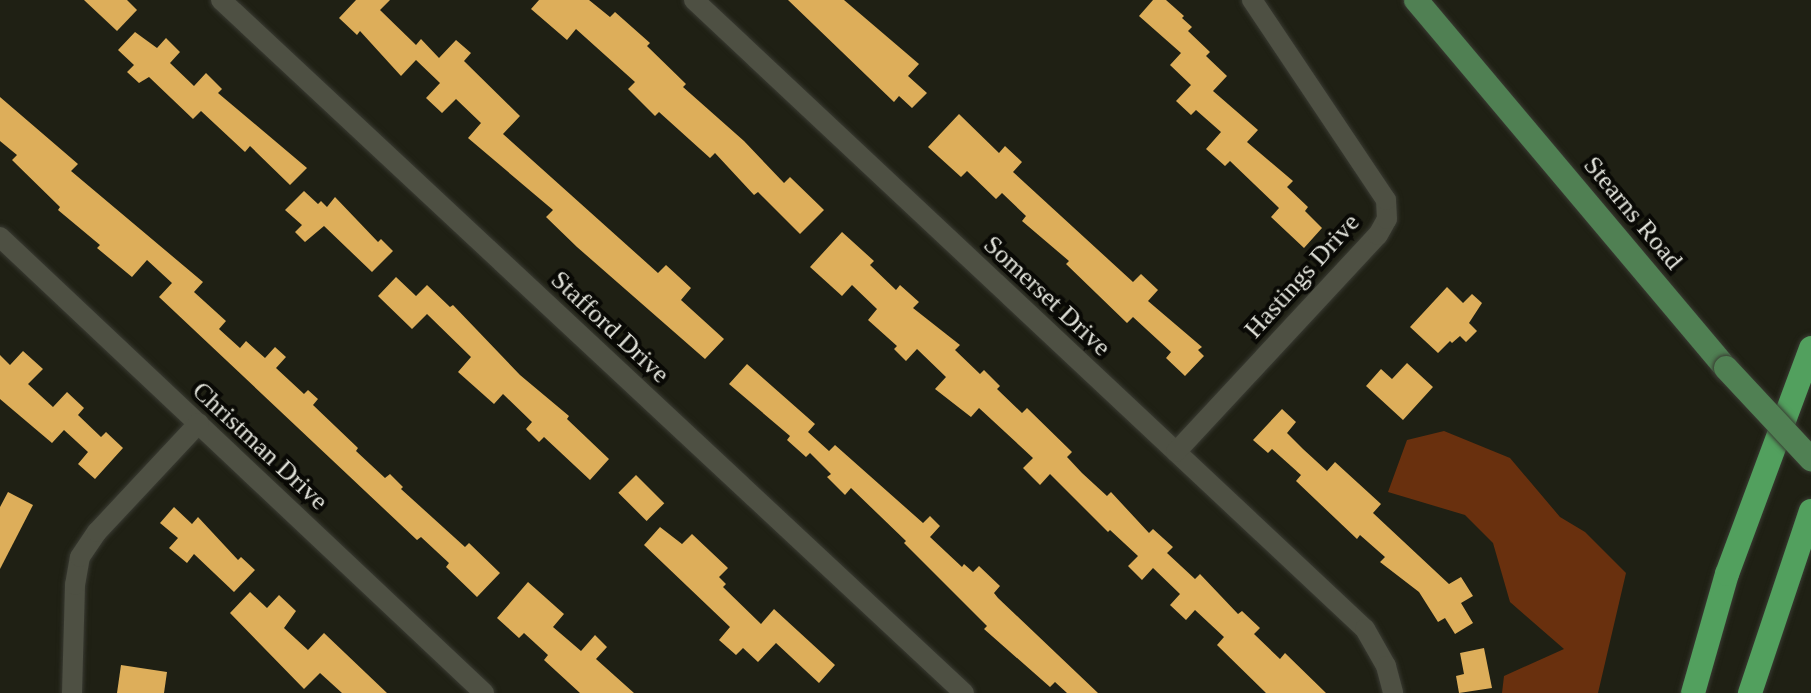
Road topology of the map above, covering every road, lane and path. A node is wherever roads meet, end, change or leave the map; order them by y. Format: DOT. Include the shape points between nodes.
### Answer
graph roads {
  1 [pos="221,0"];
  2 [pos="694,0"];
  3 [pos="1252,0"];
  4 [pos="1416,0"];
  5 [pos="0,237"];
  6 [pos="1811,348"];
  7 [pos="199,423"];
  8 [pos="1176,452"];
  9 [pos="1811,459"];
  10 [pos="1811,511"];
  11 [pos="72,693"];
  12 [pos="484,693"];
  13 [pos="964,693"];
  14 [pos="1393,693"];
  15 [pos="1693,693"];
  16 [pos="1750,693"];
  1 -- 13 [label="street, Stafford Drive"];
  2 -- 8 [label="street, Somerset Drive"];
  3 -- 8 [label="street, Hastings Drive" via="1386,200 1387,219 1378,235"];
  4 -- 9 [label="main road, Stearns Road, bridge" via="1726,368"];
  5 -- 7 [label="street, Christman Drive"];
  6 -- 15 [label="highway" via="1727,574"];
  7 -- 11 [label="street" via="80,557"];
  7 -- 12 [label="street, Christman Drive"];
  8 -- 14 [label="street, Somerset Drive" via="1365,629 1386,666"];
  10 -- 16 [label="highway"];
}
